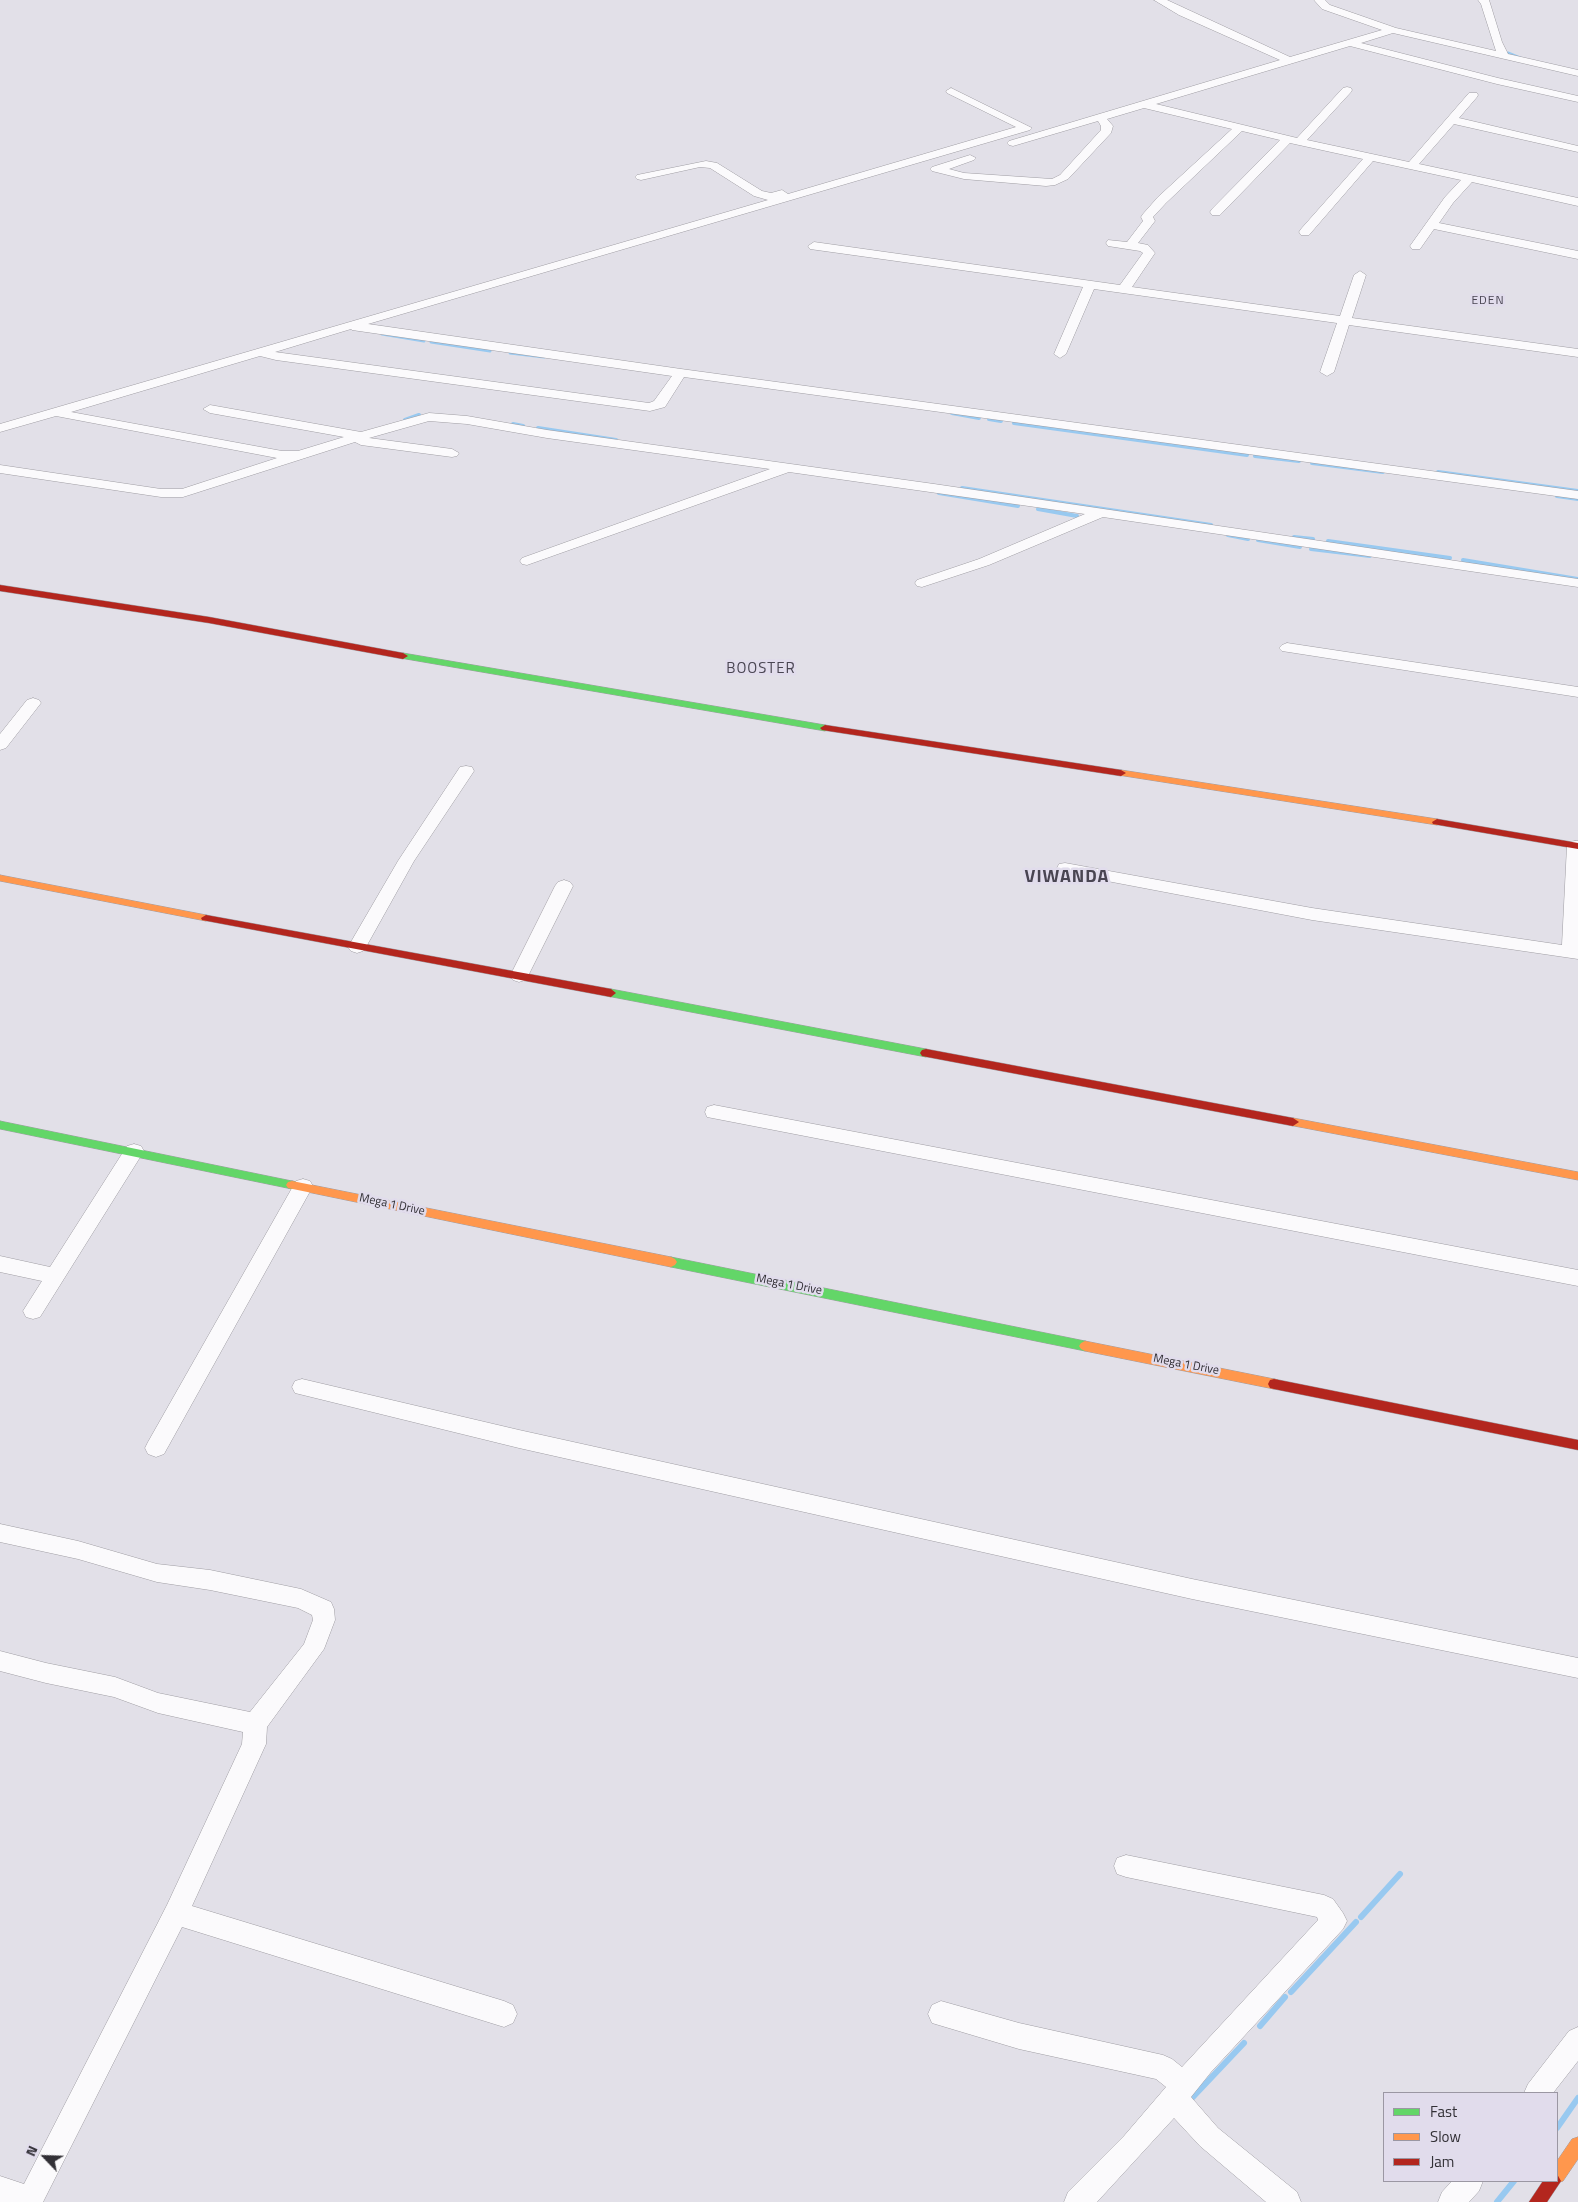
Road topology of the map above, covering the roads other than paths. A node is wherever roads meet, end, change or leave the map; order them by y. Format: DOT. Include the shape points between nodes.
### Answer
graph roads {
  1 [pos="1159,0"];
  2 [pos="1319,0"];
  3 [pos="1483,0"];
  4 [pos="1393,30"];
  5 [pos="1350,43"];
  6 [pos="1504,56"];
  7 [pos="1290,61"];
  8 [pos="1578,73"];
  9 [pos="1578,81"];
  10 [pos="1347,90"];
  11 [pos="951,91"];
  12 [pos="1557,94"];
  13 [pos="1473,95"];
  14 [pos="1578,99"];
  15 [pos="1146,105"];
  16 [pos="1100,117"];
  17 [pos="1451,120"];
  18 [pos="1026,128"];
  19 [pos="1239,128"];
  20 [pos="1046,132"];
  21 [pos="1288,139"];
  22 [pos="1300,141"];
  23 [pos="1578,149"];
  24 [pos="1371,156"];
  25 [pos="1410,166"];
  26 [pos="642,177"];
  27 [pos="1469,179"];
  28 [pos="1578,202"];
  29 [pos="1216,212"];
  30 [pos="1432,225"];
  31 [pos="1305,232"];
  32 [pos="1112,242"];
  33 [pos="1131,245"];
  34 [pos="814,246"];
  35 [pos="1416,246"];
  36 [pos="1578,255"];
  37 [pos="1360,275"];
  38 [pos="1090,285"];
  39 [pos="1123,290"];
  40 [pos="1345,320"];
  41 [pos="352,326"];
  42 [pos="262,352"];
  43 [pos="1578,353"];
  44 [pos="1060,354"];
  45 [pos="1327,372"];
  46 [pos="681,373"];
  47 [pos="210,410"];
  48 [pos="62,414"];
  49 [pos="0,428"];
  50 [pos="361,436"];
  51 [pos="452,453"];
  52 [pos="299,455"];
  53 [pos="788,468"];
  54 [pos="0,469"];
  55 [pos="1578,495"];
  56 [pos="1098,514"];
  57 [pos="527,561"];
  58 [pos="922,583"];
  59 [pos="1578,583"];
  60 [pos="0,588"];
  61 [pos="1287,648"];
  62 [pos="1578,692"];
  63 [pos="33,703"];
  64 [pos="0,745"];
  65 [pos="466,770"];
  66 [pos="1577,846"];
  67 [pos="1065,868"];
  68 [pos="0,878"];
  69 [pos="564,886"];
  70 [pos="357,947"];
  71 [pos="1574,953"];
  72 [pos="519,976"];
  73 [pos="714,1112"];
  74 [pos="0,1124"];
  75 [pos="134,1151"];
  76 [pos="1578,1176"];
  77 [pos="303,1186"];
  78 [pos="0,1264"];
  79 [pos="54,1276"];
  80 [pos="1578,1278"];
  81 [pos="33,1311"];
  82 [pos="302,1387"];
  83 [pos="1578,1445"];
  84 [pos="156,1448"];
  85 [pos="0,1533"];
  86 [pos="0,1661"];
  87 [pos="1578,1668"];
  88 [pos="255,1724"];
  89 [pos="1126,1866"];
  90 [pos="176,1913"];
  91 [pos="504,2014"];
  92 [pos="941,2014"];
  93 [pos="1578,2040"];
  94 [pos="1179,2092"];
  95 [pos="1538,2092"];
  96 [pos="1578,2146"];
  97 [pos="1558,2174"];
  98 [pos="1468,2182"];
  99 [pos="1552,2182"];
  100 [pos="0,2190"];
  101 [pos="29,2201"];
  102 [pos="1078,2202"];
  103 [pos="1287,2202"];
  104 [pos="1452,2202"];
  105 [pos="1537,2202"];
  1 -- 7 [label="street"];
  2 -- 4 [label="street" via="1326,7"];
  3 -- 6 [label="street"];
  4 -- 5 [label="street"];
  4 -- 6 [label="street"];
  5 -- 7 [label="street"];
  5 -- 12 [label="street"];
  6 -- 8 [label="street"];
  7 -- 15 [label="street"];
  9 -- 12 [label="street"];
  10 -- 22 [label="street"];
  11 -- 18 [label="street"];
  12 -- 14 [label="street"];
  13 -- 17 [label="street"];
  15 -- 16 [label="street"];
  15 -- 19 [label="street"];
  16 -- 20 [label="street"];
  16 -- 20 [label="street" via="1107,131 1064,177 1055,182 964,176 936,169"];
  17 -- 23 [label="street"];
  17 -- 25 [label="street"];
  18 -- 20 [label="street"];
  18 -- 26 [label="street" via="1000,130 771,196 758,194 706,164"];
  18 -- 41 [label="street"];
  19 -- 21 [label="street"];
  19 -- 33 [label="street" via="1162,200 1147,217 1149,221"];
  21 -- 22 [label="street"];
  21 -- 29 [label="street"];
  22 -- 24 [label="street"];
  24 -- 25 [label="street"];
  24 -- 31 [label="street"];
  25 -- 27 [label="street"];
  27 -- 28 [label="street"];
  27 -- 30 [label="street"];
  30 -- 35 [label="street"];
  30 -- 36 [label="street"];
  32 -- 33 [label="street"];
  33 -- 39 [label="street" via="1144,248 1149,253"];
  34 -- 38 [label="street"];
  37 -- 40 [label="street"];
  38 -- 39 [label="street"];
  38 -- 44 [label="street"];
  39 -- 40 [label="street"];
  40 -- 43 [label="street"];
  40 -- 45 [label="street"];
  41 -- 42 [label="street"];
  41 -- 46 [label="street"];
  42 -- 46 [label="street" via="650,407 660,404"];
  42 -- 49 [label="street"];
  46 -- 55 [label="street"];
  47 -- 50 [label="street"];
  48 -- 52 [label="street" via="282,455"];
  50 -- 51 [label="street" via="361,441"];
  50 -- 52 [label="street"];
  50 -- 53 [label="street" via="440,418"];
  52 -- 54 [label="street" via="184,493 161,493"];
  53 -- 56 [label="street"];
  53 -- 57 [label="street"];
  56 -- 58 [label="street" via="984,562"];
  56 -- 59 [label="street"];
  60 -- 66 [label="street" via="209,620 480,671 844,731 1485,829"];
  61 -- 62 [label="street"];
  63 -- 64 [label="street"];
  65 -- 70 [label="street" via="406,862"];
  66 -- 71 [label="street"];
  67 -- 71 [label="street" via="1312,914"];
  68 -- 70 [label="street"];
  69 -- 72 [label="street"];
  70 -- 72 [label="street"];
  72 -- 76 [label="street"];
  73 -- 80 [label="street"];
  74 -- 75 [label="street, Mega 1 Drive"];
  75 -- 77 [label="street, Mega 1 Drive"];
  75 -- 79 [label="street"];
  77 -- 83 [label="street, Mega 1 Drive"];
  77 -- 84 [label="street"];
  78 -- 79 [label="street"];
  79 -- 81 [label="street"];
  82 -- 87 [label="street" via="519,1439 1192,1589"];
  85 -- 88 [label="street" via="78,1550 157,1573 210,1580 301,1599 323,1609 324,1620 313,1649"];
  86 -- 88 [label="street" via="115,1687 158,1703"];
  88 -- 90 [label="street" via="254,1744"];
  89 -- 94 [label="street" via="1324,1907 1334,1921"];
  90 -- 91 [label="street"];
  90 -- 101 [label="street"];
  92 -- 94 [label="street" via="1019,2036 1163,2068"];
  93 -- 95 [label="street"];
  94 -- 102 [label="street"];
  94 -- 103 [label="street" via="1209,2137"];
  96 -- 97 [label="street"];
  98 -- 104 [label="street"];
  99 -- 105 [label="street"];
  100 -- 101 [label="street"];
}
